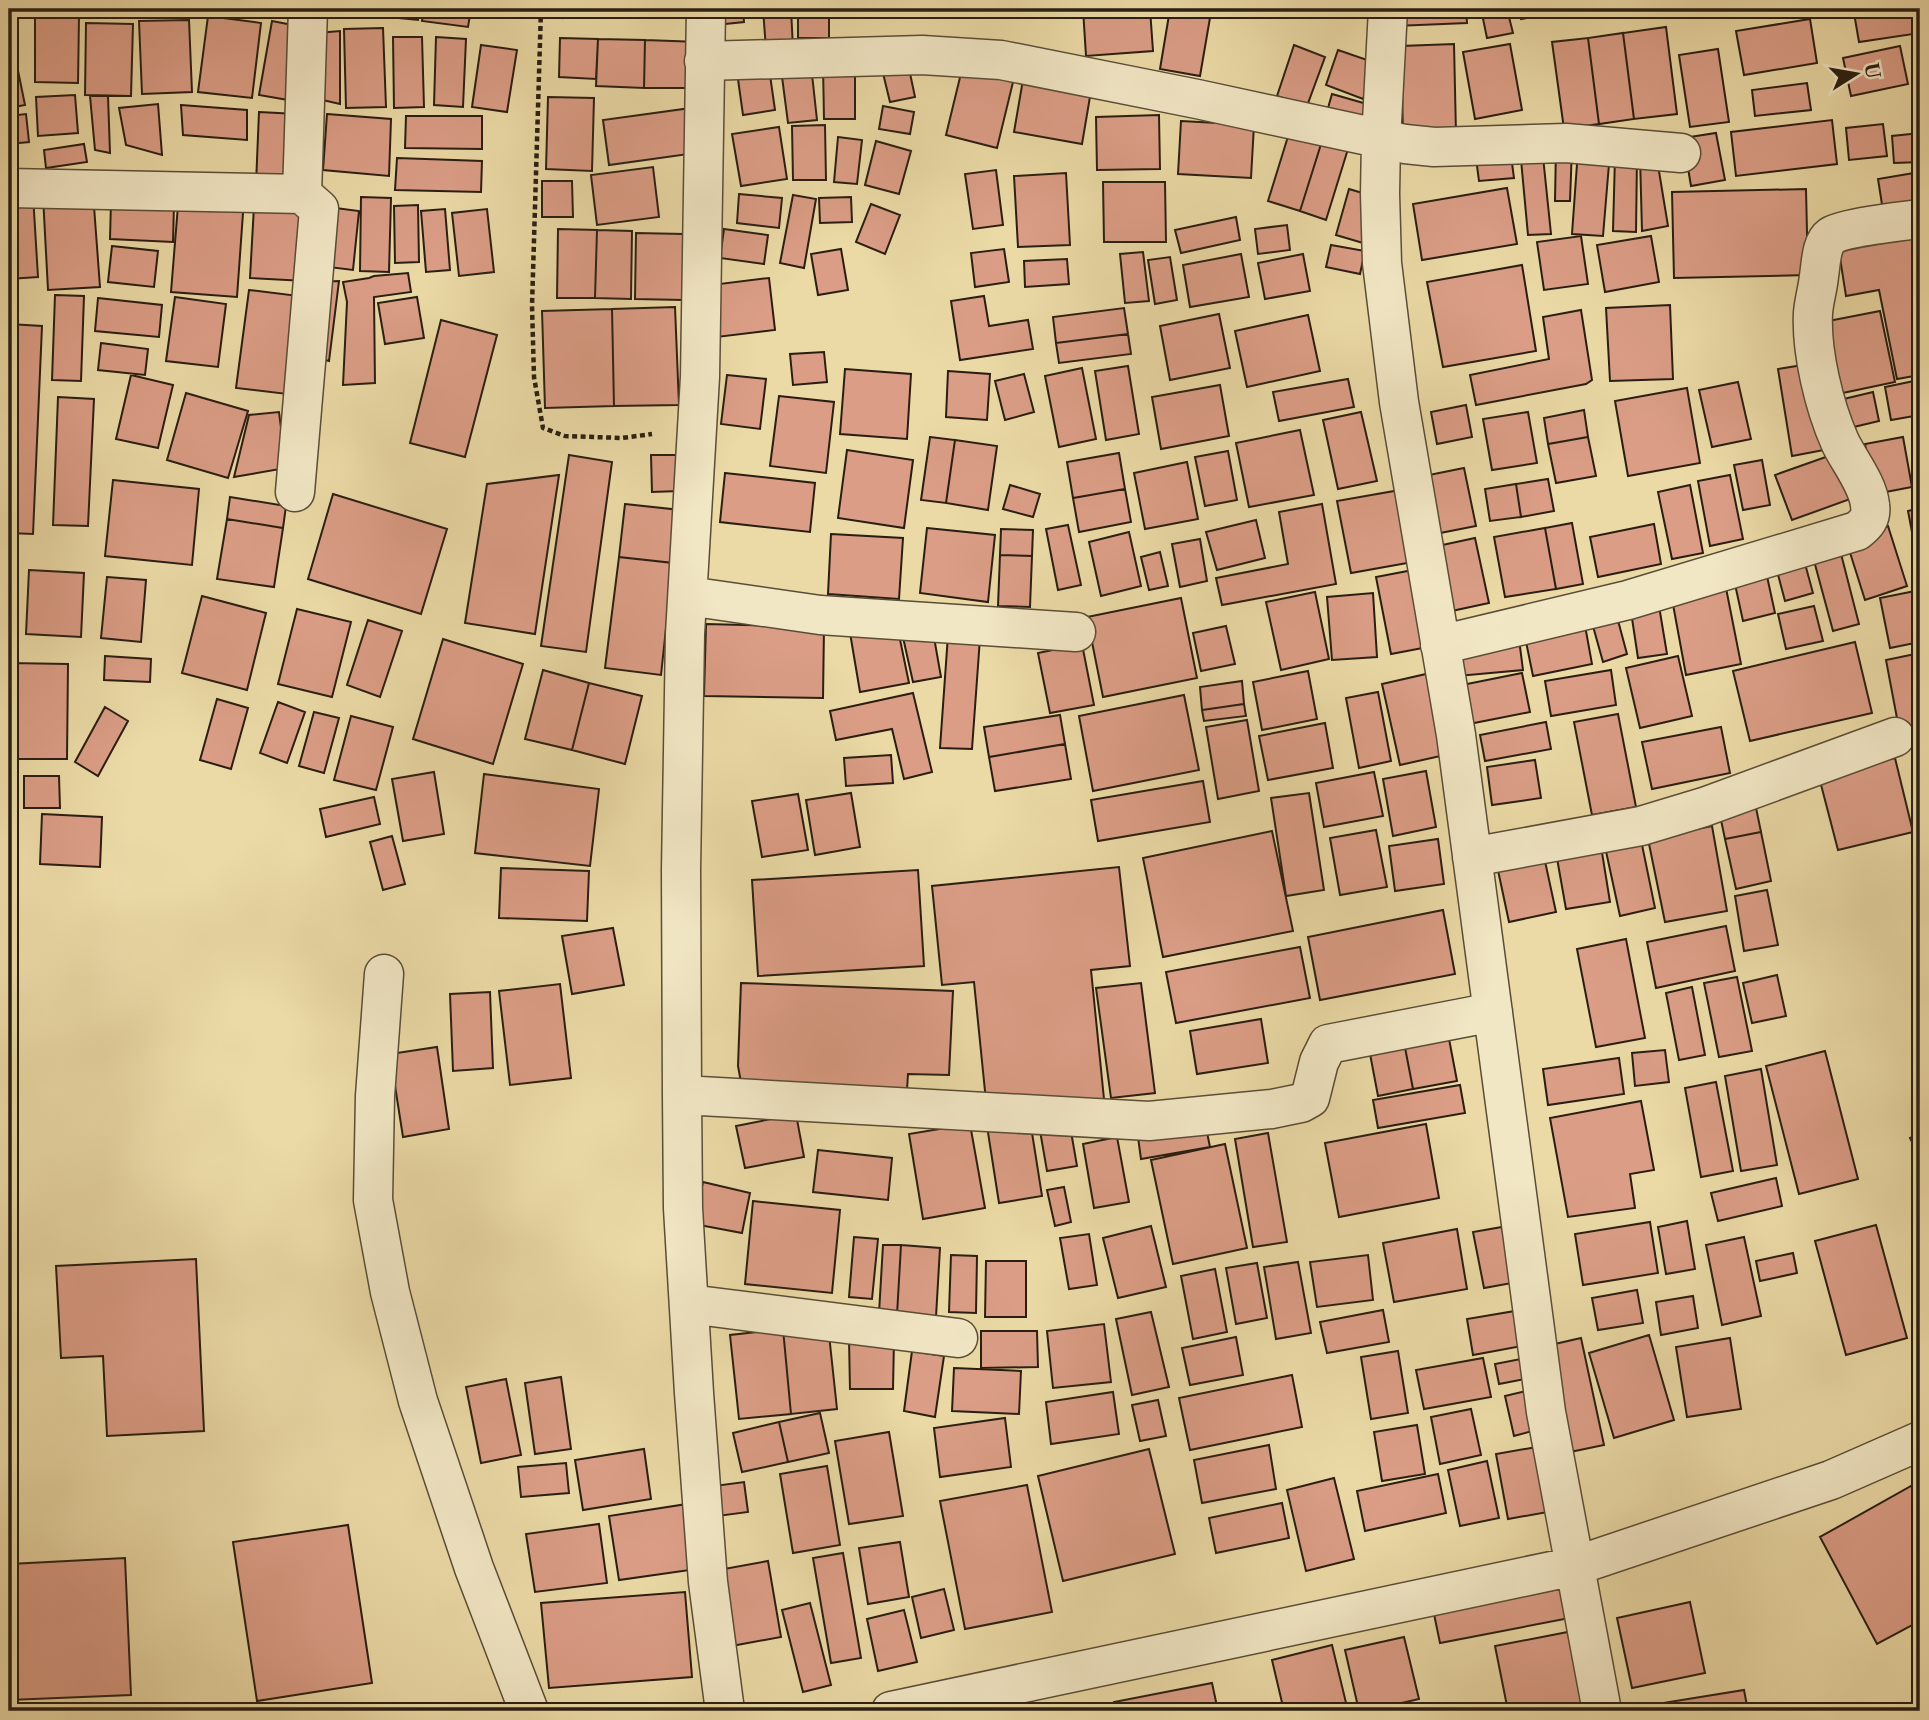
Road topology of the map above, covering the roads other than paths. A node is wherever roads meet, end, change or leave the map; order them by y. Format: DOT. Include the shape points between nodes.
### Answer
graph roads {
  1 [pos="308,9"];
  2 [pos="706,9"];
  3 [pos="1388,9"];
  4 [pos="704,61"];
  5 [pos="1381,140"];
  6 [pos="1681,153"];
  7 [pos="9,188"];
  8 [pos="302,194"];
  9 [pos="1920,219"];
  10 [pos="295,492"];
  11 [pos="688,596"];
  12 [pos="1076,632"];
  13 [pos="1440,645"];
  14 [pos="1895,737"];
  15 [pos="1472,857"];
  16 [pos="384,974"];
  17 [pos="1493,1012"];
  18 [pos="682,1095"];
  19 [pos="689,1304"];
  20 [pos="958,1338"];
  21 [pos="1920,1441"];
  22 [pos="1576,1566"];
  23 [pos="529,1711"];
  24 [pos="725,1711"];
  25 [pos="891,1711"];
  26 [pos="1602,1711"];
  1 -- 8 [label="street"];
  2 -- 4 [label="street"];
  3 -- 5 [label="street"];
  4 -- 5 [label="street" via="922,55 1001,60"];
  4 -- 11 [label="street" via="700,363"];
  5 -- 6 [label="street" via="1434,147 1566,143"];
  5 -- 13 [label="street" via="1384,275 1399,402"];
  7 -- 8 [label="street"];
  8 -- 10 [label="street" via="319,209"];
  9 -- 13 [label="street" via="1838,232 1827,240 1823,256 1813,313 1817,368 1840,442 1871,506 1865,525 1628,600"];
  11 -- 12 [label="street" via="820,614"];
  11 -- 18 [label="street" via="681,870"];
  13 -- 15 [label="street"];
  14 -- 15 [label="street" via="1641,826"];
  15 -- 17 [label="street"];
  16 -- 23 [label="street" via="373,1200 390,1292 418,1401 474,1568"];
  17 -- 18 [label="street" via="1328,1044 1310,1098 1272,1110 1149,1121"];
  17 -- 22 [label="street" via="1546,1412"];
  18 -- 19 [label="street"];
  19 -- 20 [label="street"];
  19 -- 24 [label="street" via="708,1582"];
  21 -- 22 [label="street" via="1831,1480"];
  22 -- 25 [label="street"];
  22 -- 26 [label="street"];
}
